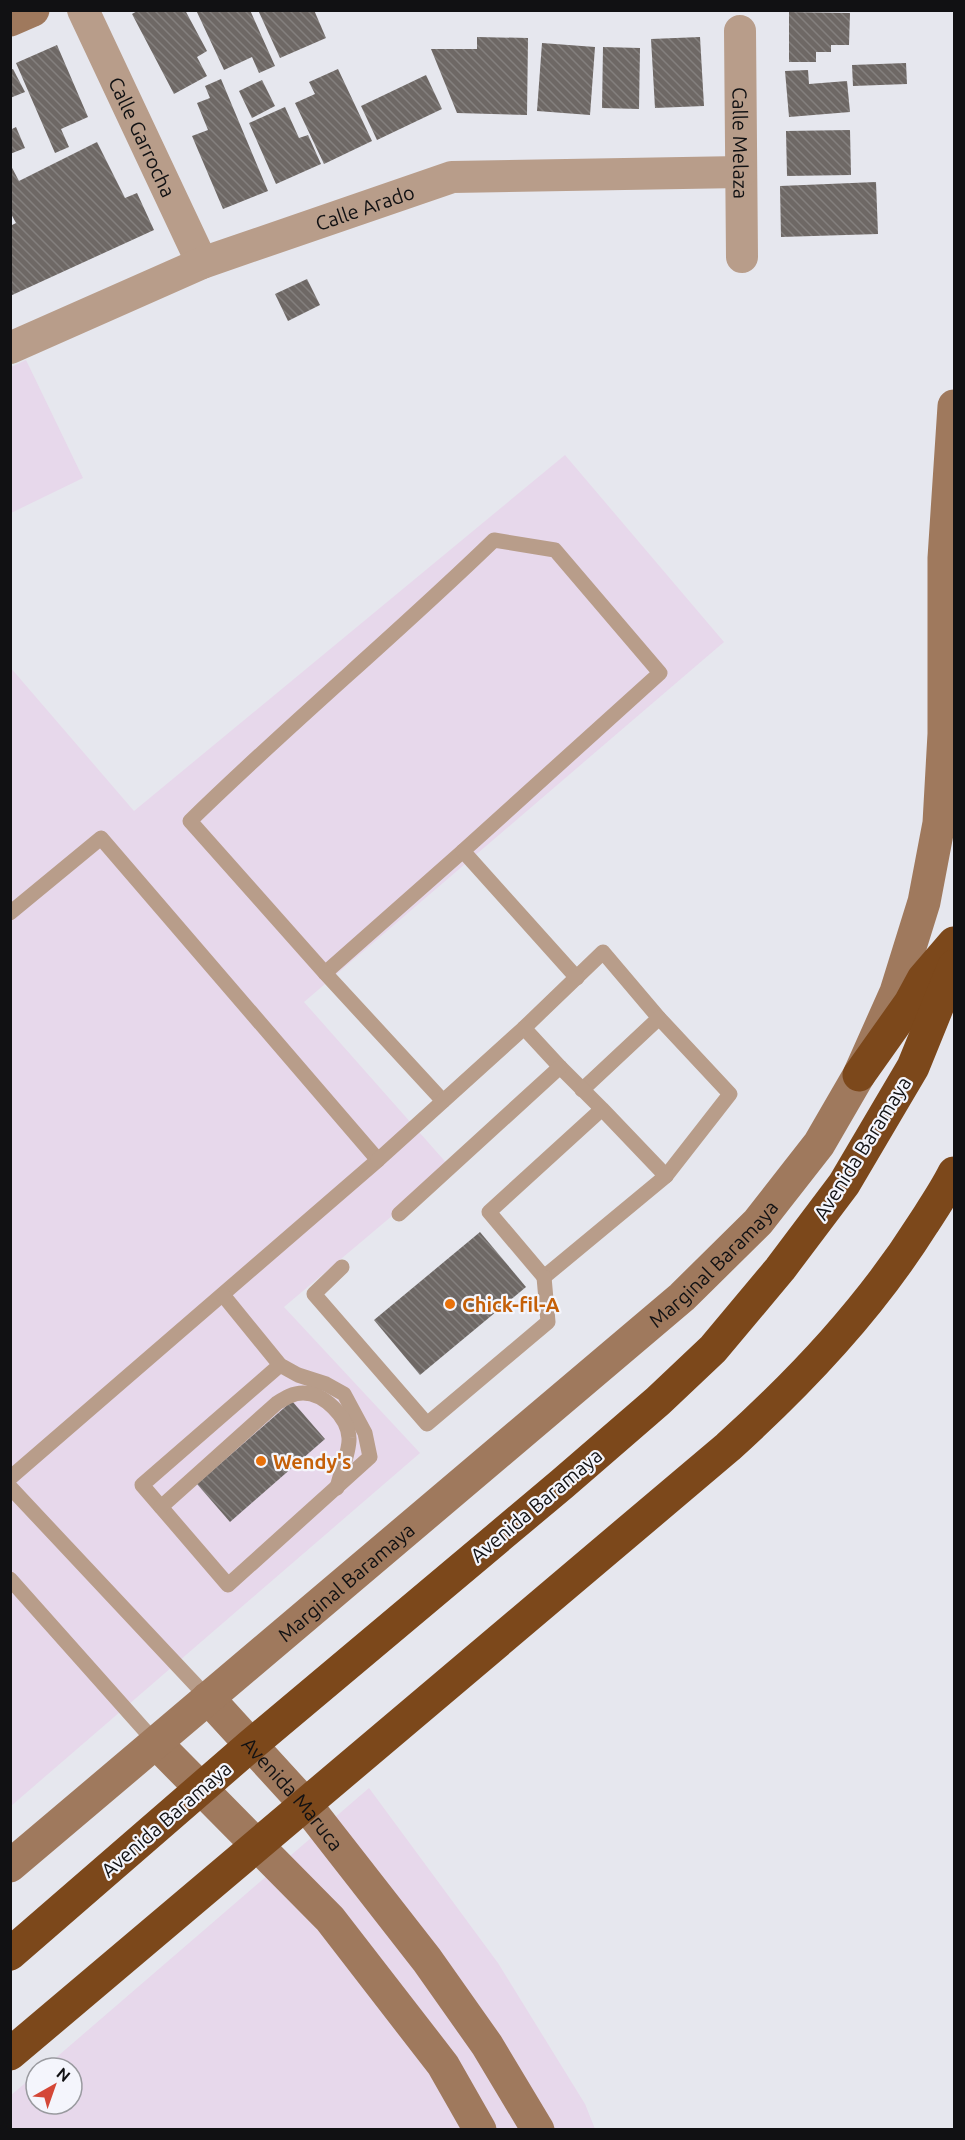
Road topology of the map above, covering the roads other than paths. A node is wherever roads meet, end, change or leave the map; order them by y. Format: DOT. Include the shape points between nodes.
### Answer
graph roads {
  1 [pos="33,10"];
  2 [pos="83,10"];
  3 [pos="10,20"];
  4 [pos="740,31"];
  5 [pos="741,172"];
  6 [pos="742,257"];
  7 [pos="202,263"];
  8 [pos="10,348"];
  9 [pos="954,406"];
  10 [pos="463,850"];
  11 [pos="10,914"];
  12 [pos="954,943"];
  13 [pos="954,966"];
  14 [pos="326,973"];
  15 [pos="577,978"];
  16 [pos="659,1018"];
  17 [pos="525,1028"];
  18 [pos="560,1067"];
  19 [pos="859,1075"];
  20 [pos="582,1090"];
  21 [pos="443,1101"];
  22 [pos="602,1109"];
  23 [pos="378,1160"];
  24 [pos="954,1173"];
  25 [pos="666,1176"];
  26 [pos="399,1214"];
  27 [pos="342,1267"];
  28 [pos="544,1277"];
  29 [pos="223,1295"];
  30 [pos="280,1365"];
  31 [pos="10,1478"];
  32 [pos="10,1487"];
  33 [pos="337,1488"];
  34 [pos="161,1507"];
  35 [pos="10,1579"];
  36 [pos="208,1698"];
  37 [pos="156,1743"];
  38 [pos="251,1744"];
  39 [pos="200,1790"];
  40 [pos="306,1805"];
  41 [pos="256,1845"];
  42 [pos="10,1866"];
  43 [pos="10,1954"];
  44 [pos="10,2054"];
  45 [pos="480,2130"];
  46 [pos="538,2130"];
  1 -- 3 [label="street"];
  2 -- 7 [label="street, Calle Garrocha"];
  4 -- 5 [label="street, Calle Melaza"];
  5 -- 6 [label="street, Calle Melaza"];
  5 -- 7 [label="street, Calle Arado" via="452,177"];
  7 -- 8 [label="street, Calle Arado"];
  9 -- 19 [label="street, Marginal Baramaya" via="944,558 944,734 939,823 924,903 896,992"];
  10 -- 14 [label="lane"];
  10 -- 14 [label="lane" via="660,673 555,550 494,540 190,821"];
  10 -- 15 [label="lane"];
  11 -- 23 [label="lane" via="101,838"];
  12 -- 19 [label="highway" via="923,979"];
  13 -- 38 [label="highway, Avenida Baramaya" via="913,1067 844,1184 713,1349 562,1484"];
  14 -- 21 [label="lane"];
  15 -- 16 [label="lane" via="603,952"];
  15 -- 17 [label="lane"];
  16 -- 20 [label="lane"];
  16 -- 25 [label="lane" via="730,1094"];
  17 -- 18 [label="lane"];
  17 -- 21 [label="lane"];
  18 -- 20 [label="lane"];
  18 -- 26 [label="lane"];
  19 -- 36 [label="street, Marginal Baramaya" via="819,1144 758,1222 682,1297"];
  20 -- 22 [label="lane"];
  21 -- 23 [label="lane"];
  22 -- 25 [label="lane"];
  22 -- 28 [label="lane" via="489,1212"];
  23 -- 29 [label="lane"];
  24 -- 40 [label="highway" via="883,1284 776,1403"];
  25 -- 28 [label="lane"];
  27 -- 28 [label="lane" via="314,1294 427,1424 548,1322"];
  29 -- 30 [label="lane"];
  29 -- 31 [label="lane"];
  30 -- 33 [label="lane" via="344,1394 365,1432 370,1457"];
  30 -- 34 [label="lane" via="142,1485"];
  32 -- 36 [label="lane, Avenida Maruca"];
  33 -- 34 [label="lane" via="228,1585"];
  33 -- 34 [label="lane" via="349,1439 346,1423 321,1398 304,1393 277,1403"];
  35 -- 37 [label="lane"];
  36 -- 37 [label="street, Marginal Baramaya"];
  36 -- 38 [label="street, Avenida Maruca"];
  37 -- 39 [label="street"];
  37 -- 42 [label="street, Marginal Baramaya"];
  38 -- 39 [label="highway, Avenida Baramaya"];
  38 -- 40 [label="street, Avenida Maruca"];
  39 -- 41 [label="street"];
  39 -- 43 [label="highway, Avenida Baramaya"];
  40 -- 41 [label="highway"];
  40 -- 46 [label="street, Avenida Maruca" via="427,1960 487,2045"];
  41 -- 44 [label="highway"];
  41 -- 45 [label="street" via="330,1919 443,2065"];
}
